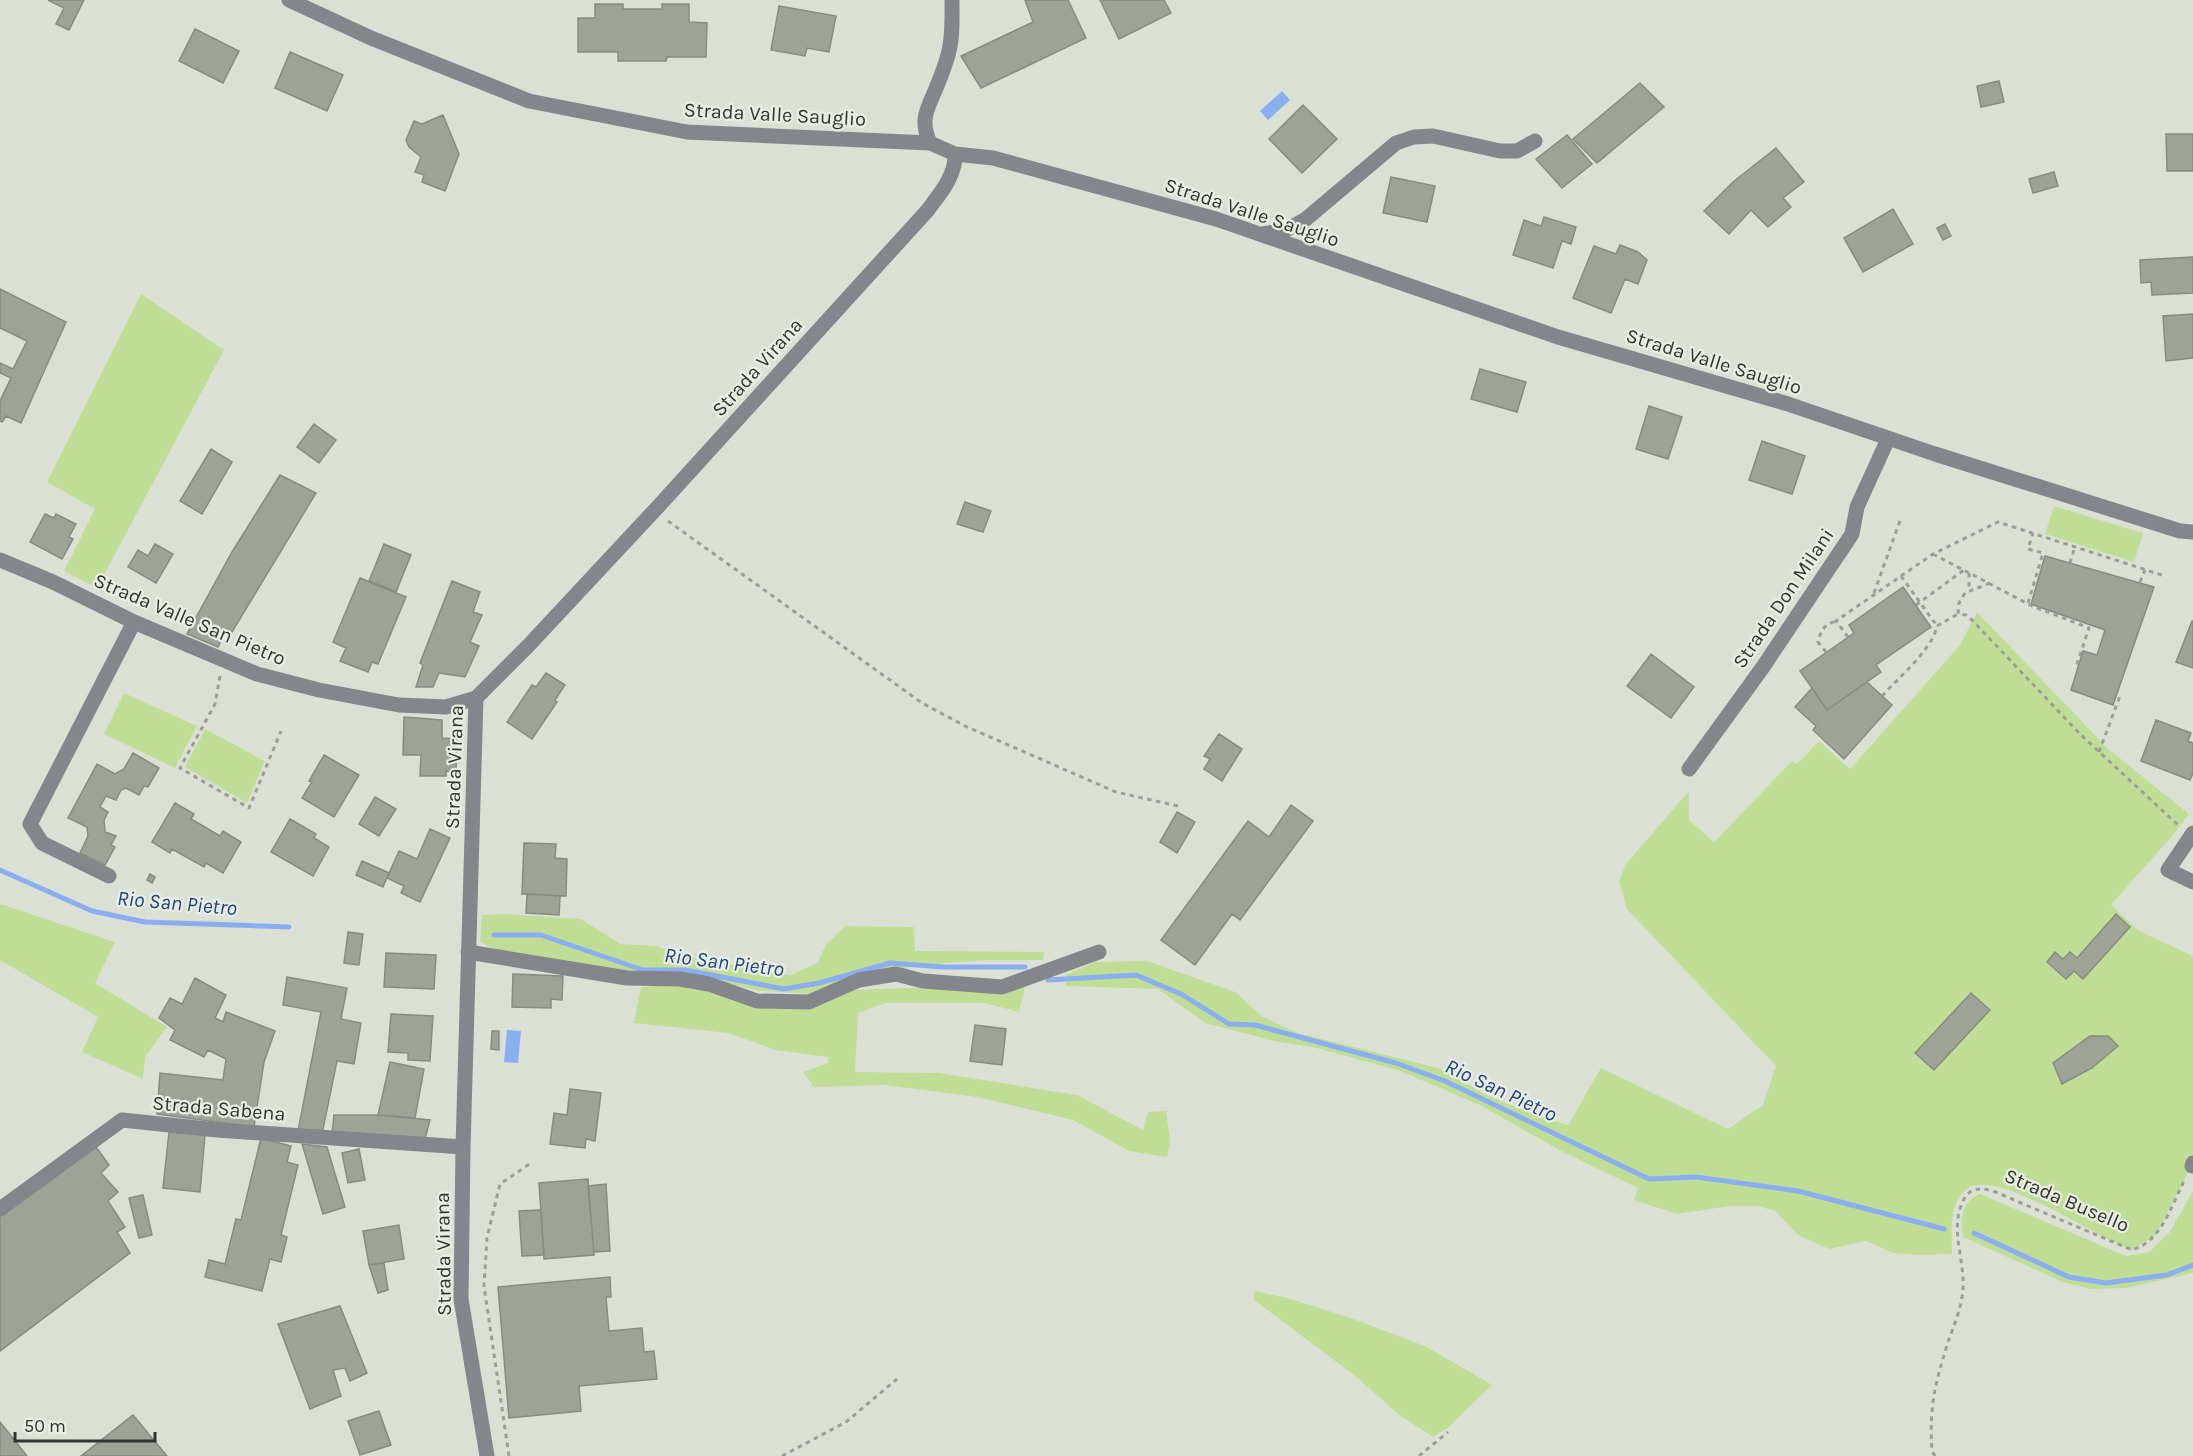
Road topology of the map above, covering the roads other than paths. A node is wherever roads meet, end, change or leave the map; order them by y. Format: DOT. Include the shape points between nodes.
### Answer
graph roads {
  1 [pos="289,0"];
  2 [pos="952,0"];
  3 [pos="1535,141"];
  4 [pos="930,143"];
  5 [pos="955,154"];
  6 [pos="1260,234"];
  7 [pos="1888,439"];
  8 [pos="2193,532"];
  9 [pos="0,560"];
  10 [pos="134,622"];
  11 [pos="476,698"];
  12 [pos="1689,769"];
  13 [pos="2192,835"];
  14 [pos="109,876"];
  15 [pos="2193,882"];
  16 [pos="468,952"];
  17 [pos="1099,952"];
  18 [pos="463,1147"];
  19 [pos="0,1209"];
  20 [pos="487,1456"];
  1 -- 4 [label="street, Strada Valle Sauglio" via="371,38 529,101 687,132"];
  2 -- 4 [label="street" via="948,53 926,108 925,132"];
  3 -- 6 [label="street" via="1517,151 1433,136 1396,142 1306,219 1286,230"];
  4 -- 5 [label="street, Strada Valle Sauglio"];
  5 -- 6 [label="street, Strada Valle Sauglio" via="993,158"];
  5 -- 11 [label="street, Strada Virana" via="945,186 927,211 655,510"];
  6 -- 7 [label="street, Strada Valle Sauglio" via="1558,337 1788,404"];
  7 -- 8 [label="street, Strada Valle Sauglio"];
  7 -- 12 [label="street, Strada Don Milani" via="1857,507 1852,534"];
  9 -- 10 [label="street, Strada Valle San Pietro"];
  10 -- 11 [label="street, Strada Valle San Pietro" via="257,674 319,690 399,705 446,708"];
  10 -- 14 [label="street" via="30,824 42,843"];
  11 -- 16 [label="street, Strada Virana"];
  13 -- 15 [label="street" via="2168,870"];
  16 -- 17 [label="street" via="627,978 681,979 757,1001 808,1002 859,980 896,974 923,981 1002,987"];
  16 -- 18 [label="street, Strada Virana"];
  18 -- 19 [label="street, Strada Sabena" via="122,1120"];
  18 -- 20 [label="street, Strada Virana" via="461,1299"];
}
